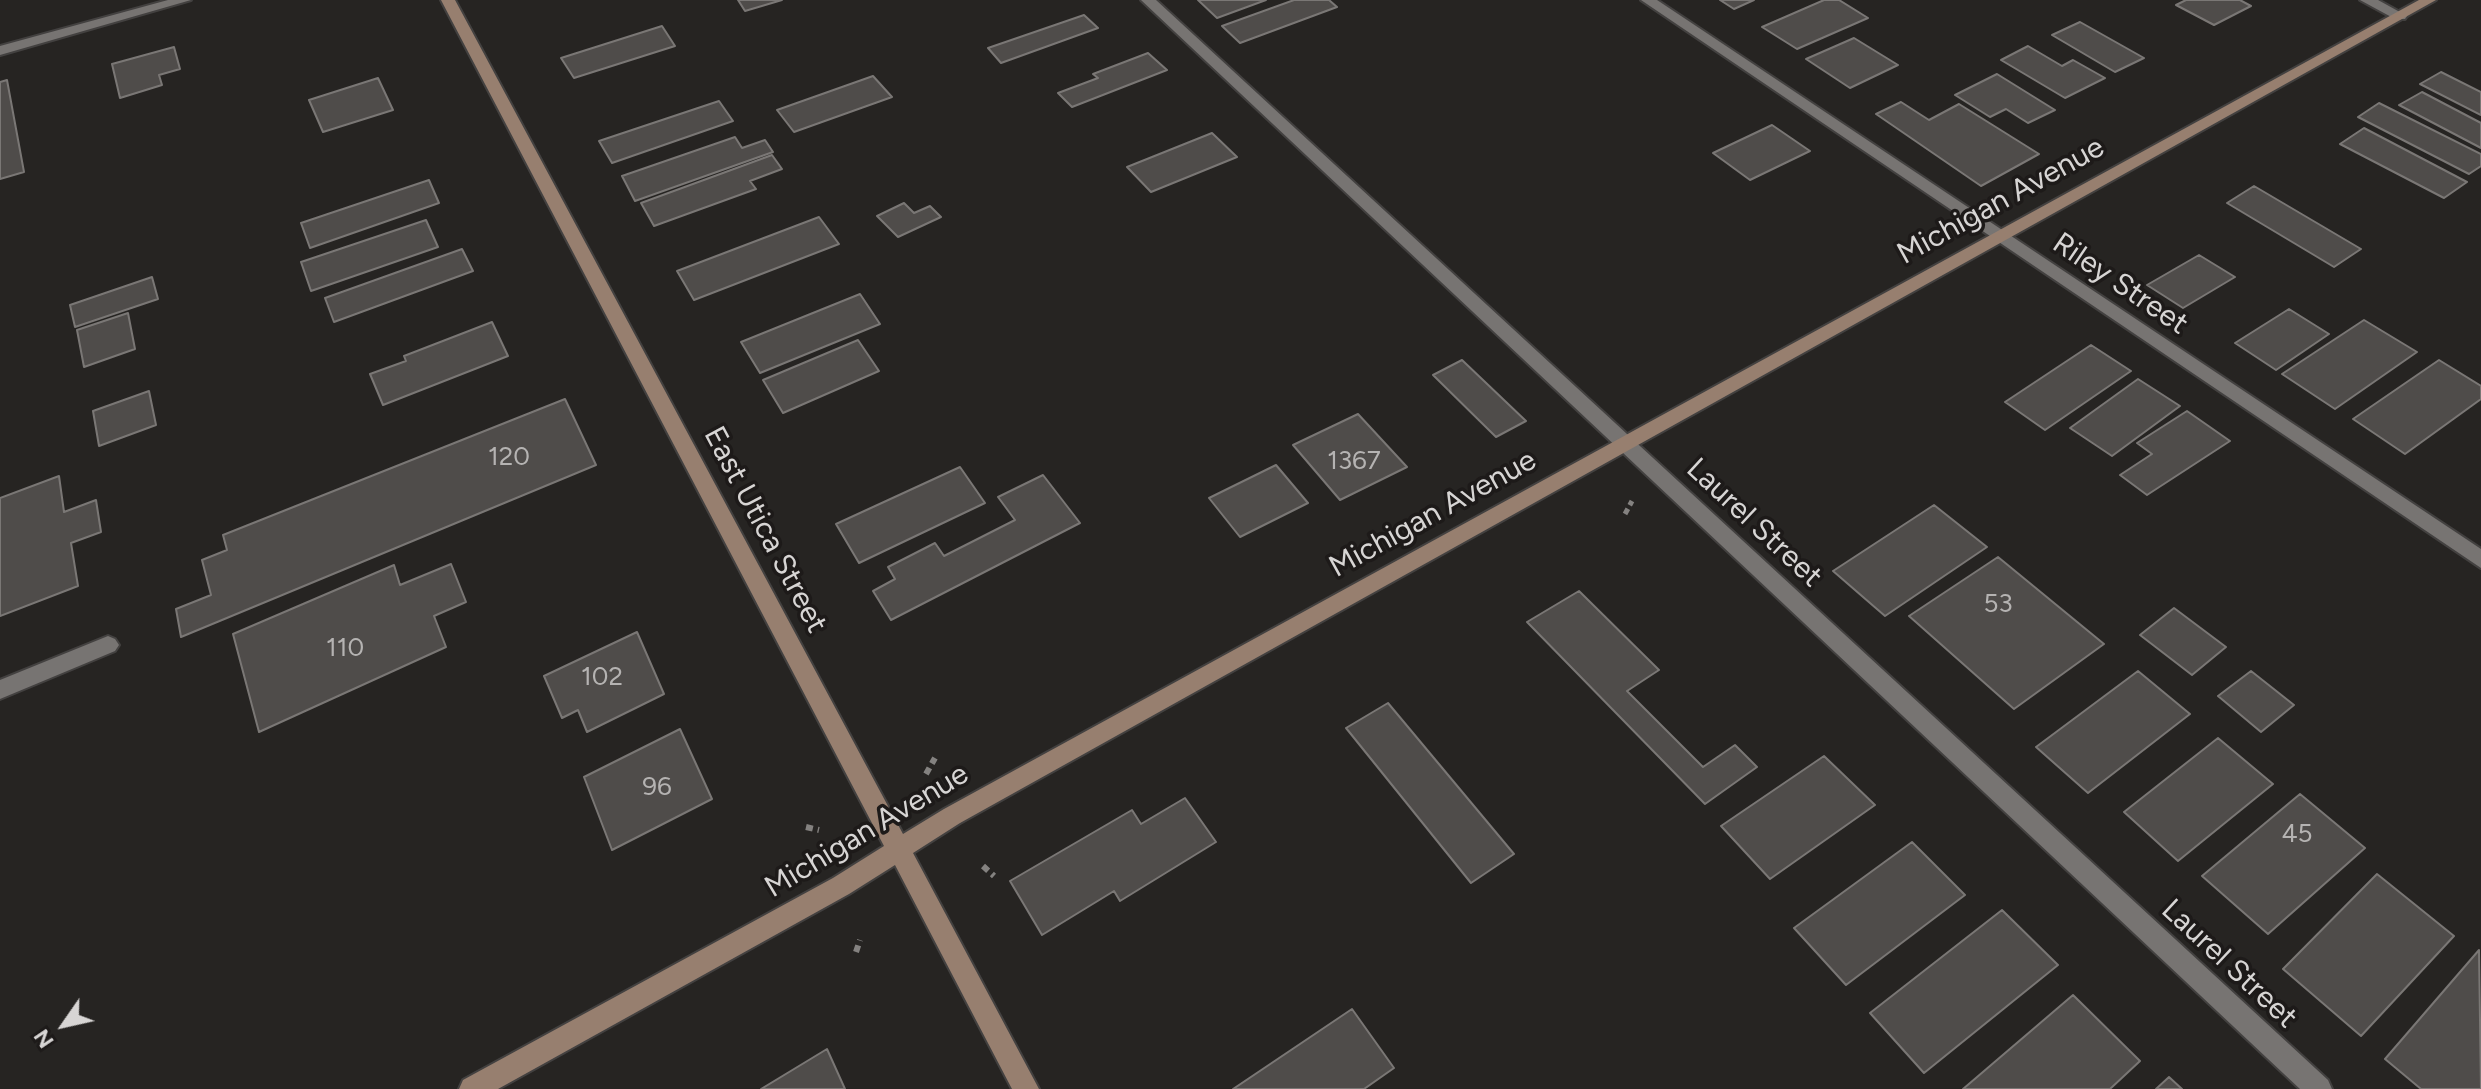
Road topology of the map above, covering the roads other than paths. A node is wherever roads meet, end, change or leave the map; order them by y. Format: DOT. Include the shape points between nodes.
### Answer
graph roads {
  1 [pos="184,0"];
  2 [pos="448,0"];
  3 [pos="1148,0"];
  4 [pos="1648,0"];
  5 [pos="2367,0"];
  6 [pos="2429,0"];
  7 [pos="2400,16"];
  8 [pos="0,51"];
  9 [pos="2001,237"];
  10 [pos="1626,445"];
  11 [pos="2481,560"];
  12 [pos="108,645"];
  13 [pos="0,690"];
  14 [pos="898,850"];
  15 [pos="472,1089"];
  16 [pos="1026,1089"];
  17 [pos="2319,1089"];
  1 -- 8 [label="street"];
  2 -- 14 [label="street, East Utica Street"];
  3 -- 10 [label="street, Laurel Street"];
  4 -- 9 [label="street, Riley Street"];
  5 -- 7 [label="street"];
  6 -- 7 [label="street, Michigan Avenue"];
  7 -- 9 [label="street, Michigan Avenue"];
  9 -- 10 [label="street, Michigan Avenue"];
  9 -- 11 [label="street, Riley Street"];
  10 -- 14 [label="street, Michigan Avenue"];
  10 -- 17 [label="street, Laurel Street"];
  12 -- 13 [label="street"];
  14 -- 15 [label="street, Michigan Avenue"];
  14 -- 16 [label="street, East Utica Street"];
}
